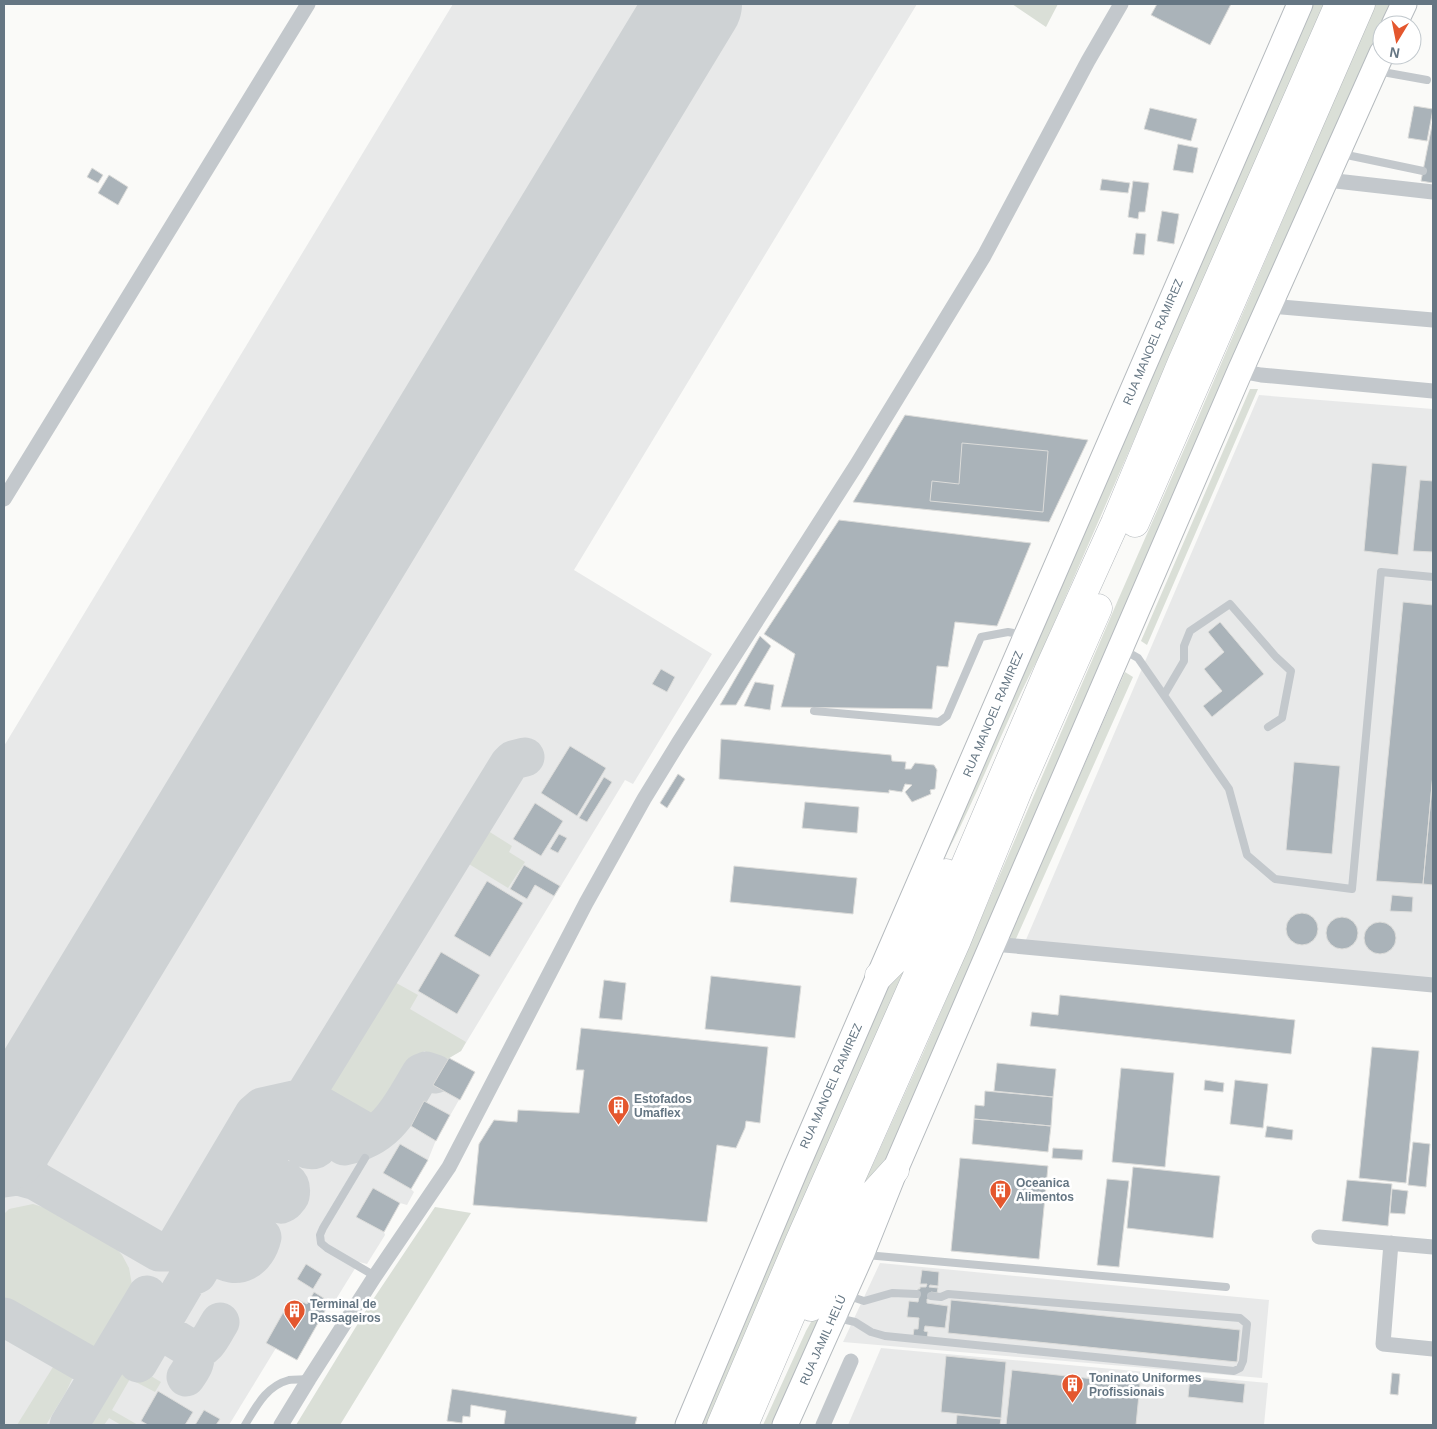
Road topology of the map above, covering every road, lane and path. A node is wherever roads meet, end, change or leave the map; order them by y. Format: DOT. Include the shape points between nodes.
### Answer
graph roads {
  1 [pos="308,4"];
  2 [pos="1121,4"];
  3 [pos="1300,4"];
  4 [pos="1339,4"];
  5 [pos="1361,4"];
  6 [pos="1377,65"];
  7 [pos="1386,65"];
  8 [pos="1427,80"];
  9 [pos="1338,152"];
  10 [pos="1423,171"];
  11 [pos="1327,180"];
  12 [pos="1433,192"];
  13 [pos="1269,306"];
  14 [pos="1433,320"];
  15 [pos="1240,371"];
  16 [pos="1433,391"];
  17 [pos="4,499"];
  18 [pos="1433,576"];
  19 [pos="1026,635"];
  20 [pos="1121,648"];
  21 [pos="1049,670"];
  22 [pos="1164,695"];
  23 [pos="814,711"];
  24 [pos="1268,727"];
  25 [pos="993,944"];
  26 [pos="879,976"];
  27 [pos="1433,985"];
  28 [pos="365,1158"];
  29 [pos="895,1170"];
  30 [pos="1319,1237"];
  31 [pos="1391,1243"];
  32 [pos="1433,1247"];
  33 [pos="861,1255"];
  34 [pos="375,1276"];
  35 [pos="1226,1288"];
  36 [pos="843,1294"];
  37 [pos="917,1294"];
  38 [pos="931,1296"];
  39 [pos="833,1317"];
  40 [pos="1433,1348"];
  41 [pos="851,1361"];
  42 [pos="309,1379"];
  43 [pos="763,1381"];
  44 [pos="245,1425"];
  45 [pos="281,1425"];
  46 [pos="688,1425"];
  47 [pos="721,1425"];
  48 [pos="744,1425"];
  49 [pos="785,1425"];
  50 [pos="823,1425"];
  1 -- 17 [label="street"];
  2 -- 34 [label="street" via="979,264 857,464 644,799 586,903 449,1167"];
  3 -- 19 [label="main road, RUA MANOEL RAMIREZ"];
  4 -- 21 [label="highway"];
  5 -- 43 [label="highway"];
  6 -- 9 [label="main road, RUA JAMIL HELÚ"];
  7 -- 8 [label="lane"];
  9 -- 10 [label="lane"];
  9 -- 11 [label="main road, RUA JAMIL HELÚ"];
  11 -- 12 [label="street"];
  11 -- 13 [label="main road, RUA JAMIL HELÚ"];
  13 -- 14 [label="street"];
  13 -- 15 [label="main road, RUA JAMIL HELÚ"];
  15 -- 16 [label="street"];
  15 -- 20 [label="main road, RUA JAMIL HELÚ"];
  18 -- 22 [label="lane" via="1381,572 1352,889 1275,879 1247,855 1229,789"];
  19 -- 23 [label="lane" via="1008,632 981,637 948,716 939,722"];
  19 -- 26 [label="main road, RUA MANOEL RAMIREZ"];
  20 -- 22 [label="lane" via="1138,658"];
  20 -- 25 [label="main road, RUA JAMIL HELÚ"];
  21 -- 26 [label="highway" via="1010,729 959,848 941,881 894,961"];
  21 -- 47 [label="highway"];
  22 -- 24 [label="lane" via="1184,661 1184,646 1190,631 1230,604 1291,671 1282,718"];
  25 -- 27 [label="street"];
  25 -- 29 [label="main road, RUA JAMIL HELÚ"];
  26 -- 46 [label="main road, RUA MANOEL RAMIREZ"];
  28 -- 34 [label="lane" via="320,1235 321,1243 327,1248"];
  29 -- 33 [label="main road, RUA JAMIL HELÚ"];
  29 -- 43 [label="highway" via="875,1192 774,1372"];
  30 -- 31 [label="street"];
  31 -- 32 [label="street"];
  31 -- 40 [label="street" via="1383,1344"];
  33 -- 35 [label="lane"];
  33 -- 36 [label="main road, RUA JAMIL HELÚ"];
  34 -- 42 [label="street"];
  36 -- 37 [label="lane" via="864,1301 892,1293"];
  36 -- 39 [label="main road, RUA JAMIL HELÚ"];
  38 -- 39 [label="lane" via="948,1294 1240,1318 1247,1324 1243,1361 1234,1371 885,1336 870,1332 855,1322"];
  39 -- 49 [label="main road, RUA JAMIL HELÚ"];
  41 -- 50 [label="street"];
  42 -- 44 [label="lane" via="288,1380 273,1388 261,1398"];
  42 -- 45 [label="street"];
  43 -- 48 [label="highway"];
}
